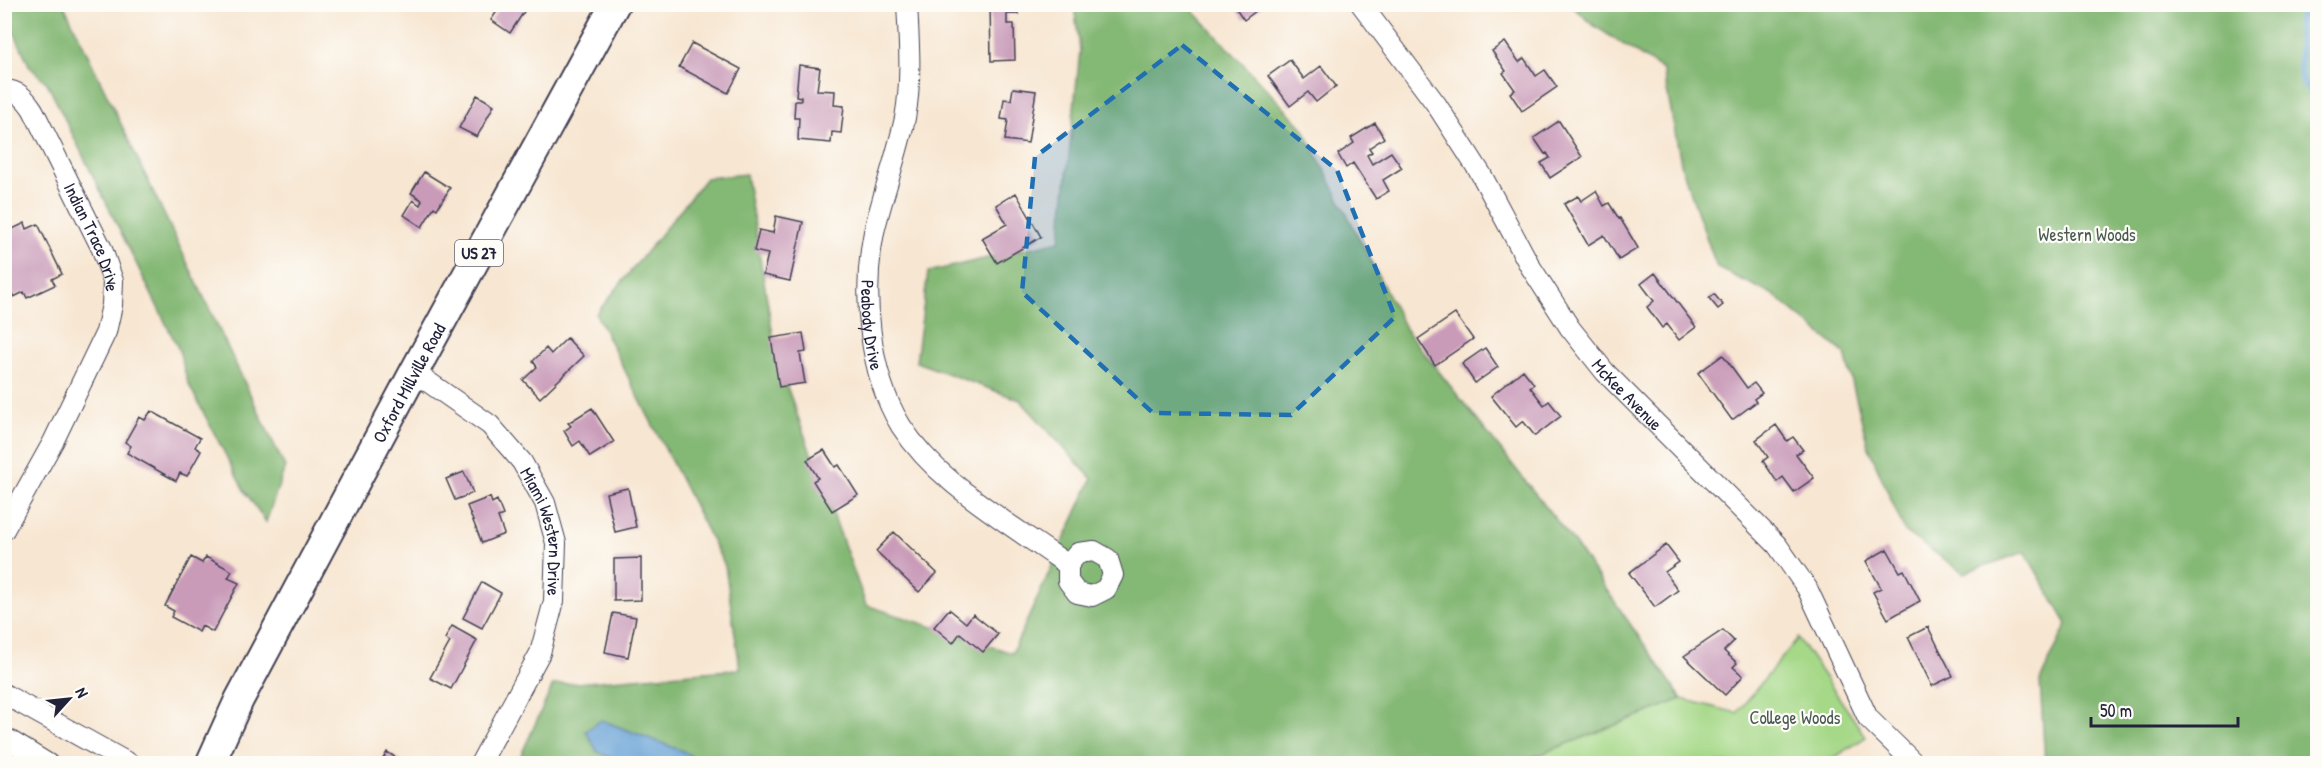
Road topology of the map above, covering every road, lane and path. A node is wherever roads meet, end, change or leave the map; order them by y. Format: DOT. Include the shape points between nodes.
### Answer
graph roads {
  1 [pos="615,4"];
  2 [pos="1361,4"];
  3 [pos="902,5"];
  4 [pos="4,90"];
  5 [pos="414,372"];
  6 [pos="4,530"];
  7 [pos="1068,565"];
  8 [pos="4,694"];
  9 [pos="4,737"];
  10 [pos="48,764"];
  11 [pos="130,764"];
  12 [pos="210,764"];
  13 [pos="480,764"];
  14 [pos="1915,764"];
  1 -- 5 [label="highway, Oxford Millville Road / US 27"];
  2 -- 14 [label="street, McKee Avenue" via="1436,104 1481,174 1530,266 1569,328 1605,372 1777,545 1807,588 1868,718"];
  3 -- 7 [label="street, Peabody Drive" via="911,64 905,118 874,233 866,289 870,334 883,386 901,426 952,483"];
  4 -- 6 [label="street, Indian Trace Drive" via="25,98 33,110 102,249 113,281 106,332 53,442"];
  5 -- 12 [label="highway, Oxford Millville Road / US 27" via="239,700"];
  5 -- 13 [label="street, Miami Western Drive" via="490,425 522,462 545,503 556,543 554,601 540,653"];
  8 -- 11 [label="street"];
  9 -- 10 [label="street"];
}
